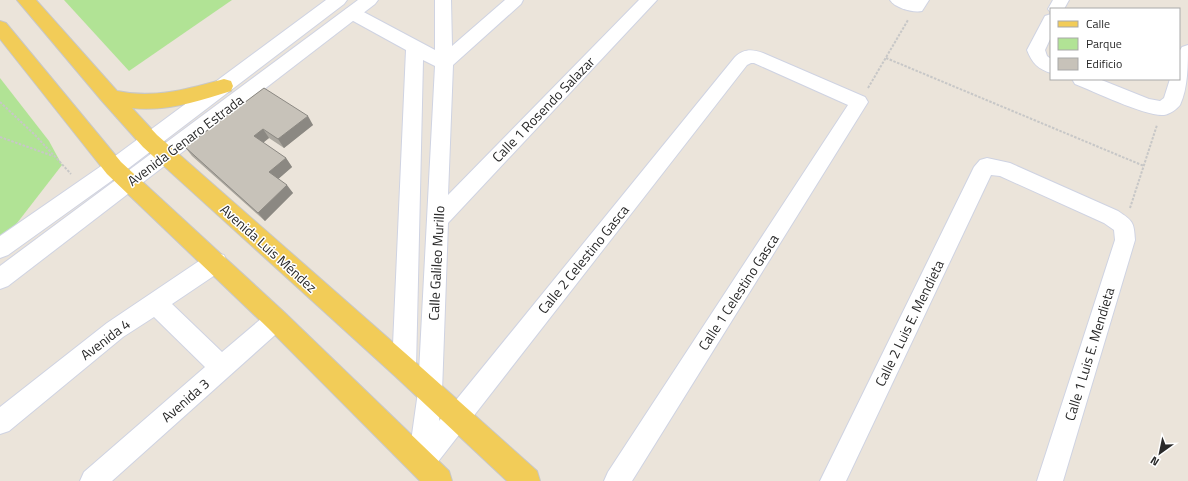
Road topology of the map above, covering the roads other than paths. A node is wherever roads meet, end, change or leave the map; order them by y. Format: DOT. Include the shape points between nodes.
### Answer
graph roads {
  1 [pos="26,0"];
  2 [pos="338,0"];
  3 [pos="369,0"];
  4 [pos="443,0"];
  5 [pos="515,0"];
  6 [pos="649,0"];
  7 [pos="898,0"];
  8 [pos="918,3"];
  9 [pos="352,13"];
  10 [pos="1050,22"];
  11 [pos="0,27"];
  12 [pos="416,48"];
  13 [pos="1188,51"];
  14 [pos="747,56"];
  15 [pos="444,63"];
  16 [pos="1045,63"];
  17 [pos="1180,76"];
  18 [pos="1084,80"];
  19 [pos="1179,80"];
  20 [pos="224,86"];
  21 [pos="109,96"];
  22 [pos="157,148"];
  23 [pos="987,166"];
  24 [pos="122,175"];
  25 [pos="438,219"];
  26 [pos="0,248"];
  27 [pos="216,262"];
  28 [pos="0,279"];
  29 [pos="155,303"];
  30 [pos="276,320"];
  31 [pos="222,368"];
  32 [pos="404,368"];
  33 [pos="430,392"];
  34 [pos="457,417"];
  35 [pos="0,422"];
  36 [pos="421,463"];
  37 [pos="93,481"];
  38 [pos="439,481"];
  39 [pos="527,481"];
  40 [pos="617,481"];
  41 [pos="833,481"];
  42 [pos="1050,481"];
  1 -- 21 [label="main road, Avenida Luis Méndez"];
  2 -- 20 [label="street, Avenida Genaro Estrada"];
  3 -- 9 [label="street, Avenida Genaro Estrada"];
  4 -- 15 [label="street, Calle Galileo Murillo"];
  5 -- 15 [label="street"];
  6 -- 25 [label="street, Calle 1 Rosendo Salazar"];
  7 -- 8 [label="street"];
  9 -- 12 [label="street"];
  9 -- 22 [label="street, Avenida Genaro Estrada"];
  10 -- 16 [label="street" via="1036,50"];
  11 -- 24 [label="main road"];
  12 -- 15 [label="street"];
  12 -- 32 [label="street, Calle Galileo Murillo"];
  13 -- 17 [label="street"];
  14 -- 34 [label="street, Calle 2 Celestino Gasca"];
  14 -- 40 [label="street, Calle 1 Celestino Gasca" via="757,57 860,102"];
  15 -- 25 [label="street, Calle Galileo Murillo"];
  18 -- 19 [label="street" via="1147,105 1163,108 1172,102"];
  20 -- 21 [label="main road" via="156,103 128,101"];
  20 -- 22 [label="street, Avenida Genaro Estrada"];
  21 -- 22 [label="main road, Avenida Luis Méndez"];
  22 -- 24 [label="street, Avenida Genaro Estrada"];
  22 -- 32 [label="main road, Avenida Luis Méndez"];
  23 -- 41 [label="street, Calle 2 Luis E. Mendieta" via="981,173"];
  23 -- 42 [label="street, Calle 1 Luis E. Mendieta" via="1003,169 1111,217 1124,226 1125,240"];
  24 -- 26 [label="street, Avenida Genaro Estrada" via="91,185"];
  24 -- 27 [label="main road"];
  24 -- 28 [label="street, Avenida Genaro Estrada"];
  25 -- 33 [label="street, Calle Galileo Murillo"];
  27 -- 29 [label="street, Avenida 4"];
  27 -- 30 [label="main road"];
  29 -- 31 [label="street"];
  29 -- 35 [label="street, Avenida 4" via="115,330"];
  30 -- 31 [label="street, Avenida 3"];
  30 -- 36 [label="main road"];
  31 -- 37 [label="street, Avenida 3"];
  32 -- 33 [label="main road, Avenida Luis Méndez"];
  33 -- 34 [label="main road, Avenida Luis Méndez"];
  33 -- 36 [label="street, Calle Galileo Murillo"];
  34 -- 36 [label="street, Calle 2 Celestino Gasca"];
  34 -- 39 [label="main road, Avenida Luis Méndez"];
  36 -- 38 [label="main road"];
}
